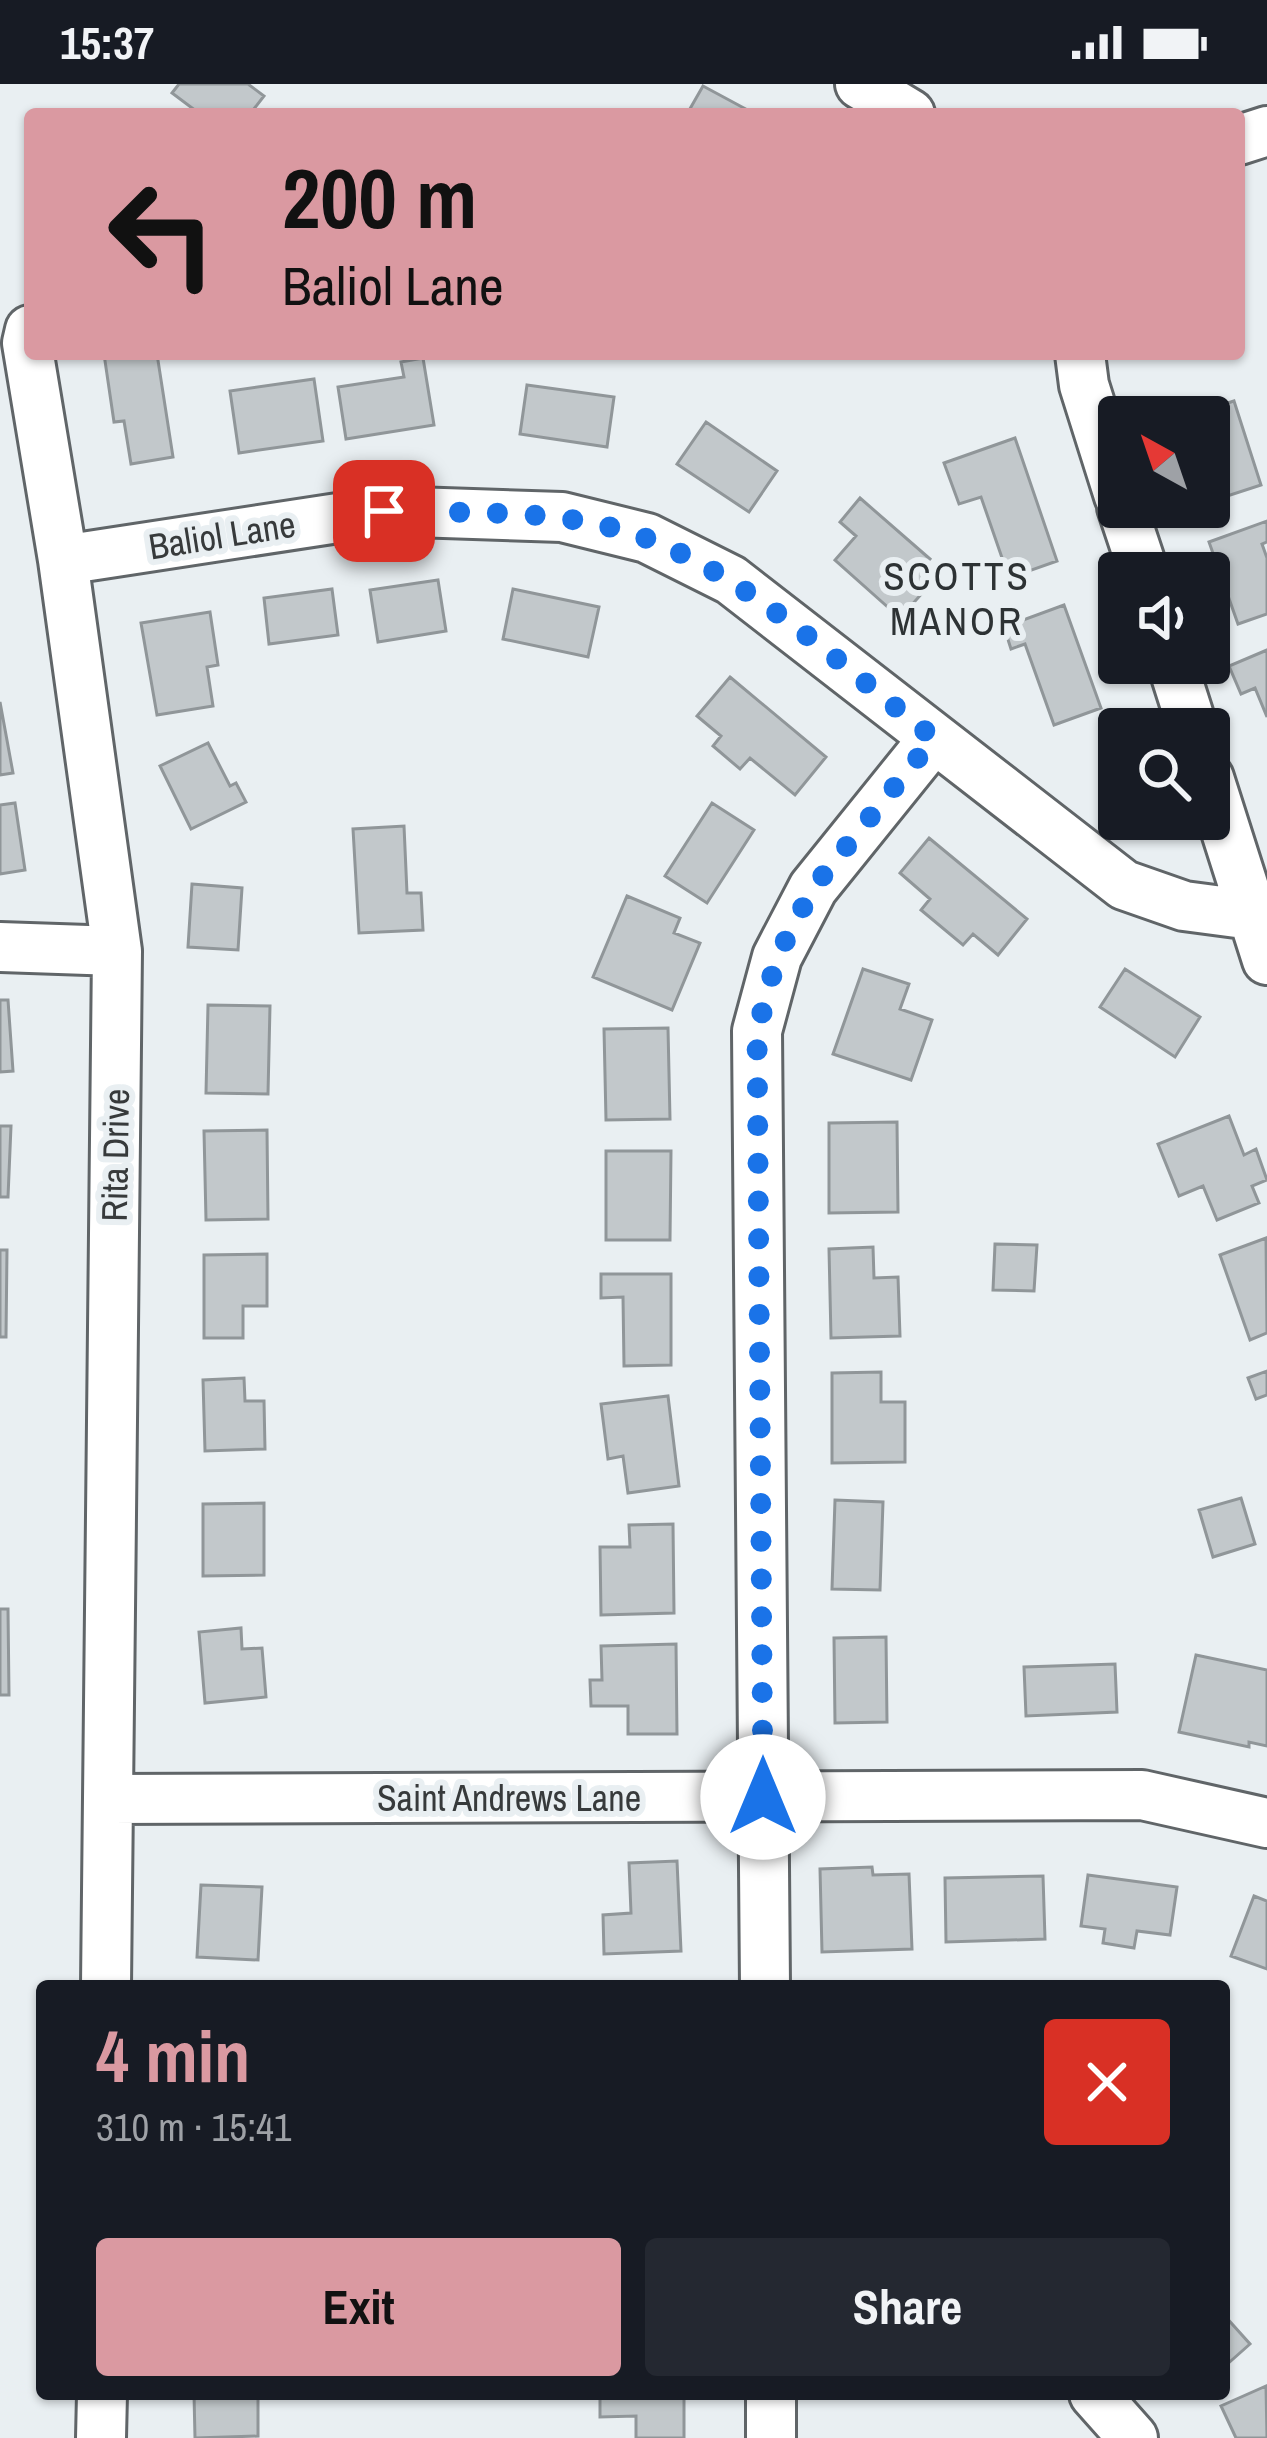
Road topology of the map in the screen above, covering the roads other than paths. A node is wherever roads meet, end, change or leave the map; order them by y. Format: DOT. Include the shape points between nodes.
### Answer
graph roads {
  1 [pos="860,84"];
  2 [pos="900,108"];
  3 [pos="30,360"];
  4 [pos="1081,360"];
  5 [pos="1098,429"];
  6 [pos="63,560"];
  7 [pos="934,738"];
  8 [pos="1230,834"];
  9 [pos="1260,915"];
  10 [pos="0,947"];
  11 [pos="117,951"];
  12 [pos="1267,960"];
  13 [pos="763,1797"];
  14 [pos="108,1799"];
  15 [pos="1267,1823"];
  16 [pos="106,1980"];
  17 [pos="766,1980"];
  18 [pos="102,2400"];
  19 [pos="771,2400"];
  20 [pos="1099,2400"];
  21 [pos="101,2438"];
  22 [pos="771,2438"];
  23 [pos="1133,2438"];
  1 -- 2 [label="street"];
  3 -- 6 [label="street, Rita Drive"];
  4 -- 5 [label="street"];
  6 -- 7 [label="street, Baliol Lane" via="384,511 562,518 647,538 731,580"];
  6 -- 11 [label="street, Rita Drive"];
  7 -- 9 [label="street, Baliol Lane" via="1124,885 1184,906"];
  7 -- 13 [label="street" via="813,888 777,957 757,1031"];
  8 -- 9 [label="street"];
  9 -- 12 [label="street"];
  10 -- 11 [label="street"];
  11 -- 14 [label="street, Rita Drive"];
  13 -- 14 [label="street, Saint Andrews Lane"];
  13 -- 15 [label="street, Saint Andrews Lane" via="1142,1796"];
  13 -- 17 [label="street"];
  14 -- 16 [label="street, Rita Drive"];
  18 -- 21 [label="street"];
  19 -- 22 [label="street"];
  20 -- 23 [label="street"];
}
